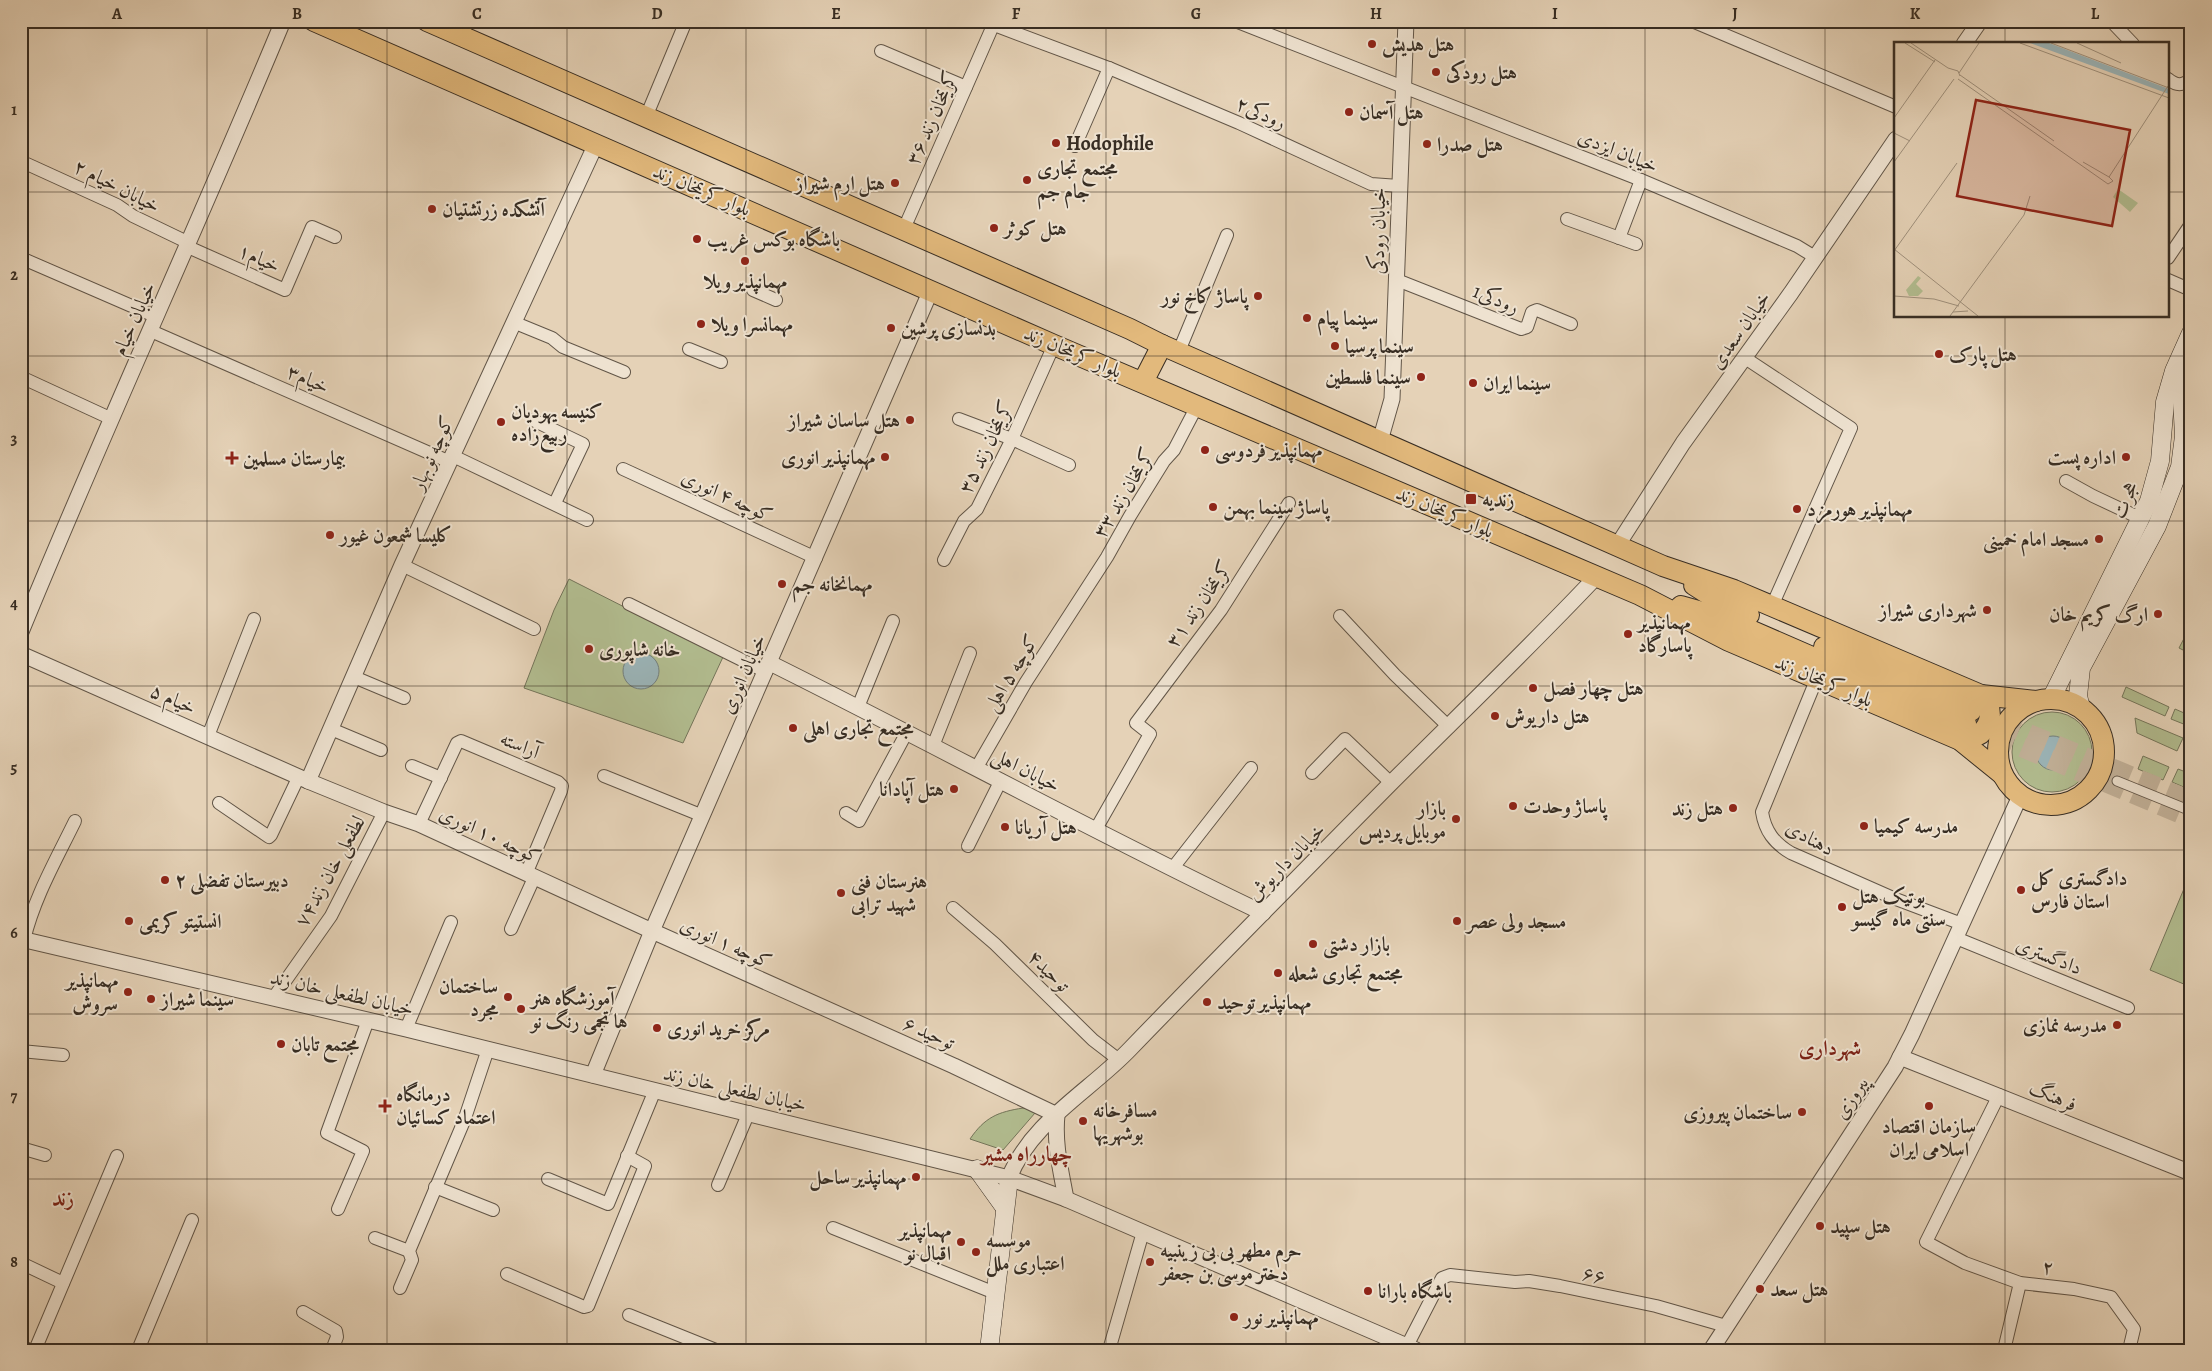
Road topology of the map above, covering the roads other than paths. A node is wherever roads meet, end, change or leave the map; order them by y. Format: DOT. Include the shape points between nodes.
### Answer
graph roads {
  1 [pos="284,21"];
  2 [pos="314,21"];
  3 [pos="427,21"];
  4 [pos="686,21"];
  5 [pos="1235,21"];
  6 [pos="1406,21"];
  7 [pos="1692,21"];
  8 [pos="1980,21"];
  9 [pos="2111,21"];
  10 [pos="995,23"];
  11 [pos="463,29"];
  12 [pos="1965,42"];
  13 [pos="2131,42"];
  14 [pos="880,50"];
  15 [pos="1108,68"];
  16 [pos="2191,79"];
  17 [pos="2173,82"];
  18 [pos="966,87"];
  19 [pos="1403,87"];
  20 [pos="1894,106"];
  21 [pos="646,116"];
  22 [pos="1894,142"];
  23 [pos="596,144"];
  24 [pos="1075,146"];
  25 [pos="27,164"];
  26 [pos="1641,180"];
  27 [pos="1399,186"];
  28 [pos="1567,219"];
  29 [pos="2191,224"];
  30 [pos="903,230"];
  31 [pos="1226,235"];
  32 [pos="335,237"];
  33 [pos="1619,238"];
  34 [pos="1636,244"];
  35 [pos="188,245"];
  36 [pos="2170,255"];
  37 [pos="1816,257"];
  38 [pos="21,258"];
  39 [pos="1397,280"];
  40 [pos="2170,281"];
  41 [pos="753,290"];
  42 [pos="931,290"];
  43 [pos="2191,290"];
  44 [pos="776,300"];
  45 [pos="157,317"];
  46 [pos="513,322"];
  47 [pos="1571,324"];
  48 [pos="150,331"];
  49 [pos="2191,333"];
  50 [pos="1054,345"];
  51 [pos="689,348"];
  52 [pos="1171,348"];
  53 [pos="1745,358"];
  54 [pos="721,362"];
  55 [pos="624,372"];
  56 [pos="2191,374"];
  57 [pos="21,376"];
  58 [pos="1142,382"];
  59 [pos="1197,406"];
  60 [pos="112,419"];
  61 [pos="959,419"];
  62 [pos="533,420"];
  63 [pos="1012,439"];
  64 [pos="1380,441"];
  65 [pos="451,459"];
  66 [pos="1069,465"];
  67 [pos="2185,465"];
  68 [pos="623,469"];
  69 [pos="2066,481"];
  70 [pos="555,503"];
  71 [pos="1289,503"];
  72 [pos="2142,518"];
  73 [pos="587,520"];
  74 [pos="1617,546"];
  75 [pos="816,558"];
  76 [pos="944,560"];
  77 [pos="402,565"];
  78 [pos="1664,566"];
  79 [pos="1596,578"];
  80 [pos="1640,595"];
  81 [pos="1080,599"];
  82 [pos="629,604"];
  83 [pos="1772,606"];
  84 [pos="1340,616"];
  85 [pos="254,619"];
  86 [pos="893,622"];
  87 [pos="534,629"];
  88 [pos="21,632"];
  89 [pos="970,653"];
  90 [pos="21,654"];
  91 [pos="2075,666"];
  92 [pos="768,668"];
  93 [pos="354,678"];
  94 [pos="1817,678"];
  95 [pos="404,698"];
  96 [pos="2044,700"];
  97 [pos="858,707"];
  98 [pos="2081,708"];
  99 [pos="1970,717"];
  100 [pos="1449,727"];
  101 [pos="331,729"];
  102 [pos="906,732"];
  103 [pos="208,736"];
  104 [pos="933,746"];
  105 [pos="381,750"];
  106 [pos="412,766"];
  107 [pos="977,767"];
  108 [pos="1251,768"];
  109 [pos="1312,773"];
  110 [pos="2002,774"];
  111 [pos="604,776"];
  112 [pos="304,778"];
  113 [pos="441,778"];
  114 [pos="1001,780"];
  115 [pos="2117,781"];
  116 [pos="1391,783"];
  117 [pos="2020,796"];
  118 [pos="219,802"];
  119 [pos="2191,811"];
  120 [pos="384,812"];
  121 [pos="846,813"];
  122 [pos="703,816"];
  123 [pos="74,821"];
  124 [pos="419,824"];
  125 [pos="1096,829"];
  126 [pos="968,846"];
  127 [pos="1172,869"];
  128 [pos="530,876"];
  129 [pos="953,908"];
  130 [pos="1263,913"];
  131 [pos="451,922"];
  132 [pos="1962,924"];
  133 [pos="512,929"];
  134 [pos="652,931"];
  135 [pos="1956,938"];
  136 [pos="22,940"];
  137 [pos="784,991"];
  138 [pos="274,997"];
  139 [pos="2128,1008"];
  140 [pos="368,1020"];
  141 [pos="406,1029"];
  142 [pos="488,1049"];
  143 [pos="21,1051"];
  144 [pos="62,1055"];
  145 [pos="1900,1057"];
  146 [pos="1119,1060"];
  147 [pos="592,1074"];
  148 [pos="655,1090"];
  149 [pos="1999,1095"];
  150 [pos="749,1112"];
  151 [pos="1057,1114"];
  152 [pos="21,1148"];
  153 [pos="44,1155"];
  154 [pos="117,1156"];
  155 [pos="627,1156"];
  156 [pos="976,1169"];
  157 [pos="2191,1173"];
  158 [pos="1009,1178"];
  159 [pos="548,1179"];
  160 [pos="718,1185"];
  161 [pos="435,1187"];
  162 [pos="1066,1200"];
  163 [pos="1005,1208"];
  164 [pos="338,1209"];
  165 [pos="493,1210"];
  166 [pos="192,1220"];
  167 [pos="833,1228"];
  168 [pos="1144,1232"];
  169 [pos="375,1238"];
  170 [pos="409,1251"];
  171 [pos="21,1264"];
  172 [pos="507,1274"];
  173 [pos="63,1283"];
  174 [pos="2020,1283"];
  175 [pos="400,1288"];
  176 [pos="994,1293"];
  177 [pos="302,1312"];
  178 [pos="630,1315"];
  179 [pos="1726,1326"];
  180 [pos="21,1348"];
  181 [pos="1411,1348"];
  182 [pos="26,1350"];
  183 [pos="35,1350"];
  184 [pos="138,1350"];
  185 [pos="332,1350"];
  186 [pos="716,1350"];
  187 [pos="989,1350"];
  188 [pos="1109,1350"];
  189 [pos="1711,1350"];
  190 [pos="2004,1350"];
  191 [pos="2129,1350"];
  1 -- 35 [label="street, خیابان خیام"];
  2 -- 23 [label="main road, بلوار کریمخان زند"];
  3 -- 11 [label="main road, بلوار کریمخان زند"];
  4 -- 21 [label="street"];
  5 -- 19 [label="street, خیابان ایزدی"];
  6 -- 19 [label="street, خیابان رودکی"];
  7 -- 20 [label="street"];
  8 -- 12 [label="street"];
  9 -- 13 [label="street"];
  10 -- 15 [label="street, رودکی۲"];
  10 -- 18 [label="street, کریمخان زند ۳۶"];
  11 -- 21 [label="main road, بلوار کریمخان زند"];
  14 -- 18 [label="street"];
  15 -- 24 [label="street"];
  15 -- 27 [label="street, رودکی۲" via="1239,123 1371,184"];
  16 -- 17 [label="street" via="2183,85"];
  18 -- 30 [label="street, کریمخان زند ۳۶"];
  19 -- 26 [label="street, خیابان ایزدی"];
  19 -- 27 [label="street, خیابان رودکی"];
  21 -- 30 [label="main road, بلوار کریمخان زند"];
  22 -- 37 [label="street, خیابان سعدی"];
  23 -- 42 [label="main road, بلوار کریمخان زند"];
  23 -- 46 [label="street, کوچه نوبهار"];
  25 -- 35 [label="street, خیابان خیام ۲" via="117,205"];
  26 -- 33 [label="street"];
  26 -- 37 [label="street, خیابان ایزدی"];
  27 -- 39 [label="street, خیابان رودکی"];
  28 -- 33 [label="street"];
  29 -- 36 [label="street"];
  30 -- 52 [label="main road, بلوار کریمخان زند"];
  31 -- 52 [label="street"];
  32 -- 35 [label="street, ۱خیام" via="312,227 285,290"];
  33 -- 34 [label="street"];
  35 -- 45 [label="street, خیابان خیام"];
  37 -- 53 [label="street, خیابان سعدی"];
  38 -- 45 [label="street"];
  39 -- 47 [label="street, 1رودکی" via="1521,329 1527,326 1532,312 1536,310"];
  39 -- 64 [label="street, خیابان رودکی" via="1392,399"];
  40 -- 43 [label="street"];
  41 -- 44 [label="street"];
  42 -- 50 [label="main road, بلوار کریمخان زند"];
  42 -- 75 [label="street, خیابان انوری"];
  45 -- 48 [label="street, خیابان خیام"];
  46 -- 55 [label="street"];
  46 -- 65 [label="street, کوچه نوبهار"];
  48 -- 60 [label="street, خیابان خیام"];
  48 -- 65 [label="street, خیام۳"];
  49 -- 72 [label="main road, هجرت" via="2174,371 2165,402 2160,461 2150,501"];
  50 -- 58 [label="main road, بلوار کریمخان زند"];
  50 -- 63 [label="street, کریمخان زند ۳۵"];
  51 -- 54 [label="street"];
  52 -- 58 [label="main road"];
  52 -- 64 [label="main road, بلوار کریمخان زند"];
  53 -- 74 [label="street, خیابان سعدی" via="1683,443"];
  53 -- 83 [label="street" via="1851,428"];
  56 -- 67 [label="main road, هجرت" via="2182,397"];
  57 -- 60 [label="street"];
  58 -- 59 [label="main road, بلوار کریمخان زند"];
  59 -- 79 [label="main road, بلوار کریمخان زند"];
  59 -- 81 [label="street, کریمخان زند ۳۳" via="1174,450 1164,461"];
  60 -- 88 [label="street, خیابان خیام"];
  61 -- 63 [label="street"];
  62 -- 70 [label="street" via="583,444"];
  63 -- 66 [label="street"];
  63 -- 76 [label="street, کریمخان زند ۳۵" via="976,509 964,522"];
  64 -- 74 [label="main road, بلوار کریمخان زند"];
  65 -- 70 [label="street, خیام۳"];
  65 -- 77 [label="street, کوچه نوبهار"];
  67 -- 91 [label="main road, هجرت" via="2158,526"];
  68 -- 75 [label="street, کوچه ۴ انوری"];
  69 -- 72 [label="street"];
  70 -- 73 [label="street, خیام۳"];
  71 -- 125 [label="street, کریمخان زند ۳۱" via="1221,610 1136,723 1150,734"];
  72 -- 91 [label="main road, هجرت"];
  74 -- 78 [label="main road, بلوار کریمخان زند"];
  75 -- 92 [label="street, خیابان انوری"];
  77 -- 87 [label="street"];
  77 -- 93 [label="street, کوچه نوبهار"];
  78 -- 83 [label="main road, بلوار کریمخان زند"];
  78 -- 99 [label="main road, بلوار کریمخان زند" via="1727,606"];
  79 -- 80 [label="main road, بلوار کریمخان زند"];
  79 -- 100 [label="street, خیابان داریوش"];
  80 -- 94 [label="main road, بلوار کریمخان زند" via="1729,641"];
  80 -- 99 [label="main road, بلوار کریمخان زند" via="1720,617"];
  81 -- 107 [label="street, کوچه ۵ اهلی" via="1026,682"];
  82 -- 92 [label="street"];
  83 -- 99 [label="main road, بلوار کریمخان زند"];
  84 -- 100 [label="street"];
  85 -- 103 [label="street"];
  86 -- 97 [label="street"];
  89 -- 104 [label="street"];
  90 -- 103 [label="street, ۵ خیام"];
  91 -- 96 [label="main road, هجرت"];
  91 -- 98 [label="main road, هجرت"];
  92 -- 97 [label="street, خیابان اهلی"];
  92 -- 122 [label="street, خیابان انوری"];
  93 -- 95 [label="street"];
  93 -- 101 [label="street, کوچه نوبهار"];
  94 -- 99 [label="main road, بلوار کریمخان زند"];
  94 -- 132 [label="street, دهنادی" via="1762,812 1770,837 1791,853"];
  96 -- 98 [label="main road" via="2066,702"];
  96 -- 99 [label="main road, بلوار کریمخان زند"];
  96 -- 110 [label="main road" via="2022,707 2002,730 1998,744"];
  97 -- 102 [label="street, خیابان اهلی"];
  98 -- 117 [label="main road" via="2101,734 2104,750 2102,769 2096,780 2080,796 2059,805 2044,805"];
  99 -- 110 [label="main road, بلوار کریمخان زند"];
  100 -- 116 [label="street, خیابان داریوش"];
  101 -- 105 [label="street"];
  101 -- 112 [label="street, کوچه نوبهار"];
  102 -- 104 [label="street, خیابان اهلی"];
  102 -- 121 [label="street" via="859,821"];
  103 -- 112 [label="street, ۵ خیام"];
  104 -- 107 [label="street, خیابان اهلی"];
  106 -- 113 [label="street"];
  107 -- 114 [label="street, خیابان اهلی"];
  108 -- 127 [label="street"];
  109 -- 116 [label="street" via="1345,738"];
  110 -- 117 [label="main road"];
  111 -- 122 [label="street"];
  112 -- 118 [label="street" via="268,837"];
  112 -- 120 [label="street, کوچه ۱۰ انوری"];
  113 -- 124 [label="street, آراسته"];
  113 -- 128 [label="street, آراسته" via="457,743 461,741 562,786"];
  114 -- 125 [label="street, خیابان اهلی"];
  114 -- 126 [label="street"];
  115 -- 119 [label="street"];
  116 -- 130 [label="street, خیابان داریوش"];
  117 -- 132 [label="street, پیروزی"];
  120 -- 124 [label="street, کوچه ۱۰ انوری"];
  120 -- 138 [label="street, لطفعلی خان زند۷۴" via="331,916"];
  122 -- 134 [label="street, خیابان انوری"];
  123 -- 136 [label="street"];
  124 -- 128 [label="street, کوچه ۱۰ انوری"];
  125 -- 127 [label="street, خیابان اهلی"];
  127 -- 130 [label="street, خیابان اهلی"];
  128 -- 133 [label="street"];
  128 -- 134 [label="street, کوچه ۱۰ انوری"];
  129 -- 146 [label="street, توحید۴" via="995,944 1093,1040"];
  130 -- 146 [label="street, خیابان داریوش"];
  131 -- 141 [label="street"];
  132 -- 135 [label="street, پیروزی"];
  134 -- 137 [label="street, کوچه ۱ انوری"];
  134 -- 147 [label="street, خیابان انوری"];
  135 -- 139 [label="street, دادگستری"];
  135 -- 145 [label="street, پیروزی"];
  136 -- 138 [label="street, خیابان لطفعلی خان زند"];
  137 -- 151 [label="street, ۶ توحید"];
  138 -- 140 [label="street, خیابان لطفعلی خان زند"];
  140 -- 141 [label="street, خیابان لطفعلی خان زند"];
  140 -- 164 [label="street" via="327,1132 363,1151"];
  141 -- 142 [label="street, خیابان لطفعلی خان زند"];
  142 -- 147 [label="street, خیابان لطفعلی خان زند"];
  142 -- 161 [label="street" via="464,1120"];
  143 -- 144 [label="street"];
  145 -- 149 [label="street, فرهنگ"];
  145 -- 179 [label="street, پیروزی"];
  146 -- 151 [label="street, خیابان داریوش"];
  147 -- 148 [label="street, خیابان لطفعلی خان زند"];
  148 -- 150 [label="street, خیابان لطفعلی خان زند"];
  148 -- 155 [label="street"];
  149 -- 157 [label="street, فرهنگ"];
  149 -- 174 [label="street, ۲" via="1926,1242 1965,1263"];
  150 -- 156 [label="street, خیابان لطفعلی خان زند"];
  150 -- 160 [label="street"];
  151 -- 158 [label="street, خیابان داریوش" via="1020,1156"];
  151 -- 162 [label="street" via="1056,1142"];
  152 -- 153 [label="street"];
  154 -- 173 [label="street"];
  155 -- 159 [label="street" via="608,1204"];
  155 -- 172 [label="street" via="645,1166 588,1306"];
  156 -- 158 [label="street, خیابان لطفعلی خان زند"];
  156 -- 163 [label="main road"];
  158 -- 162 [label="street, خیابان لطفعلی خان زند"];
  158 -- 163 [label="main road"];
  161 -- 165 [label="street"];
  161 -- 170 [label="street"];
  162 -- 168 [label="street, خیابان لطفعلی خان زند"];
  163 -- 176 [label="main road"];
  166 -- 184 [label="street"];
  167 -- 176 [label="street"];
  168 -- 181 [label="street, خیابان لطفعلی خان زند"];
  168 -- 188 [label="street"];
  169 -- 170 [label="street"];
  170 -- 175 [label="street" via="412,1260"];
  171 -- 173 [label="street"];
  173 -- 183 [label="street"];
  174 -- 190 [label="street"];
  174 -- 191 [label="street, ۲" via="2111,1296 2134,1329"];
  176 -- 187 [label="main road"];
  177 -- 185 [label="street" via="336,1331"];
  178 -- 186 [label="street"];
  179 -- 181 [label="street, ۶۶" via="1656,1306 1560,1286 1450,1275 1442,1278"];
  179 -- 189 [label="street, پیروزی"];
  180 -- 182 [label="street"];
}
